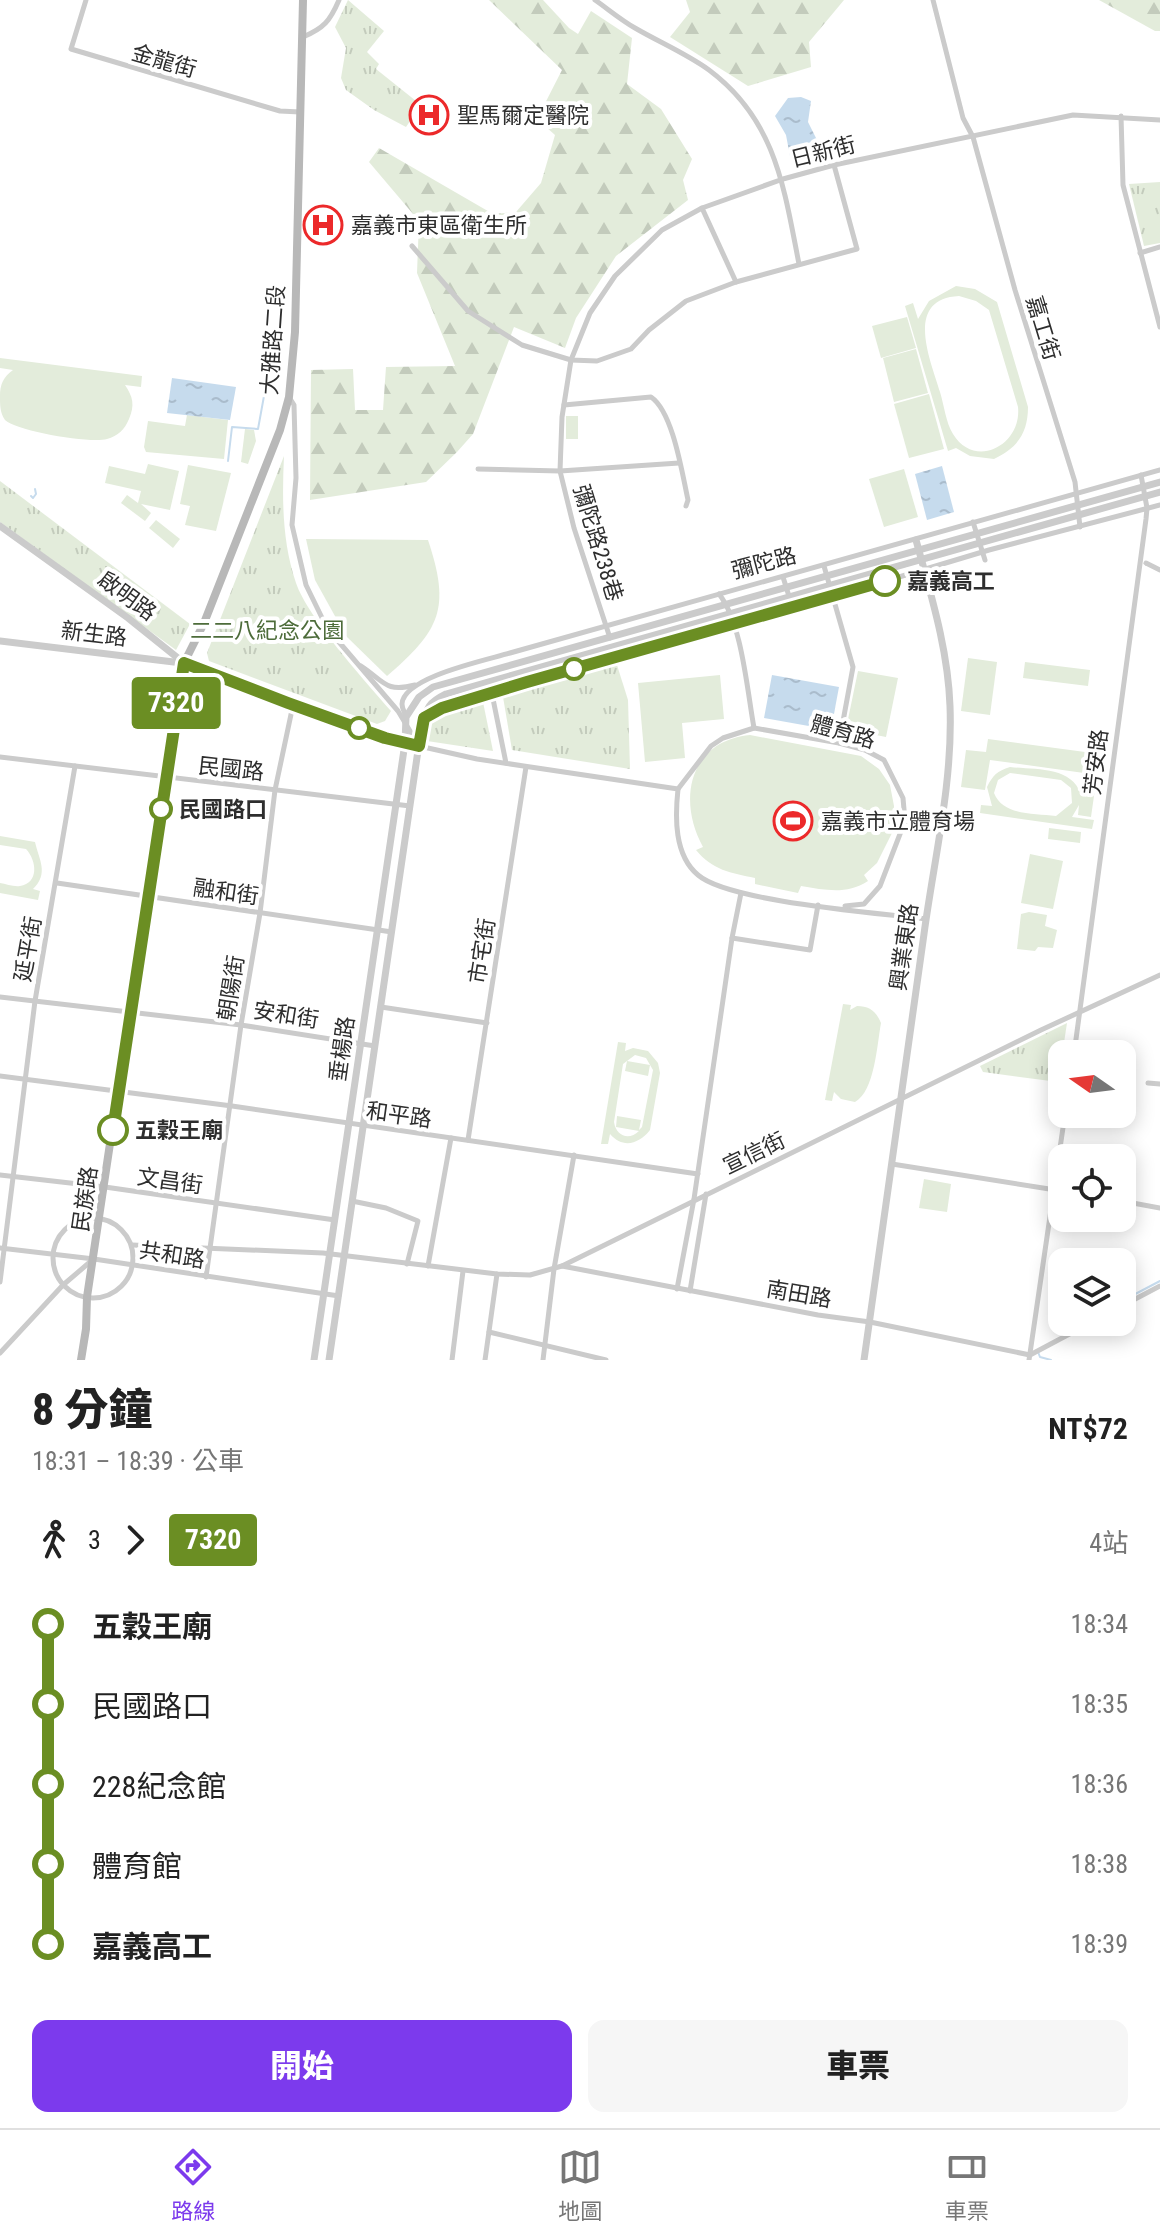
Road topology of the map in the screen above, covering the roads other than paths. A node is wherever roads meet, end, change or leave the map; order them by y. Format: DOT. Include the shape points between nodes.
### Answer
graph roads {
  1 [pos="86,0"];
  2 [pos="303,0"];
  3 [pos="339,0"];
  4 [pos="595,0"];
  5 [pos="933,0"];
  6 [pos="303,37"];
  7 [pos="300,112"];
  8 [pos="1121,116"];
  9 [pos="1160,120"];
  10 [pos="973,137"];
  11 [pos="834,165"];
  12 [pos="783,179"];
  13 [pos="702,208"];
  14 [pos="412,246"];
  15 [pos="1160,247"];
  16 [pos="1140,253"];
  17 [pos="799,264"];
  18 [pos="736,282"];
  19 [pos="1160,327"];
  20 [pos="571,360"];
  21 [pos="289,397"];
  22 [pos="564,405"];
  23 [pos="679,463"];
  24 [pos="478,469"];
  25 [pos="1160,470"];
  26 [pos="560,471"];
  27 [pos="1141,475"];
  28 [pos="1160,482"];
  29 [pos="1143,487"];
  30 [pos="1160,492"];
  31 [pos="1078,493"];
  32 [pos="1145,496"];
  33 [pos="1079,504"];
  34 [pos="1160,505"];
  35 [pos="686,506"];
  36 [pos="1147,508"];
  37 [pos="1079,514"];
  38 [pos="973,522"];
  39 [pos="0,526"];
  40 [pos="1080,527"];
  41 [pos="977,534"];
  42 [pos="916,540"];
  43 [pos="980,543"];
  44 [pos="919,550"];
  45 [pos="984,556"];
  46 [pos="922,560"];
  47 [pos="1146,563"];
  48 [pos="824,566"];
  49 [pos="924,570"];
  50 [pos="1160,570"];
  51 [pos="827,576"];
  52 [pos="783,577"];
  53 [pos="831,585"];
  54 [pos="786,587"];
  55 [pos="719,594"];
  56 [pos="789,597"];
  57 [pos="835,599"];
  58 [pos="727,604"];
  59 [pos="793,609"];
  60 [pos="732,613"];
  61 [pos="606,626"];
  62 [pos="736,628"];
  63 [pos="610,638"];
  64 [pos="0,641"];
  65 [pos="184,663"];
  66 [pos="355,663"];
  67 [pos="416,685"];
  68 [pos="492,694"];
  69 [pos="293,705"];
  70 [pos="424,718"];
  71 [pos="406,721"];
  72 [pos="754,728"];
  73 [pos="405,743"];
  74 [pos="839,743"];
  75 [pos="419,746"];
  76 [pos="0,757"];
  77 [pos="506,763"];
  78 [pos="75,766"];
  79 [pos="526,767"];
  80 [pos="166,777"];
  81 [pos="678,789"];
  82 [pos="275,790"];
  83 [pos="396,804"];
  84 [pos="410,806"];
  85 [pos="905,821"];
  86 [pos="942,827"];
  87 [pos="57,883"];
  88 [pos="741,893"];
  89 [pos="148,897"];
  90 [pos="818,905"];
  91 [pos="834,908"];
  92 [pos="260,913"];
  93 [pos="926,919"];
  94 [pos="378,930"];
  95 [pos="392,932"];
  96 [pos="732,938"];
  97 [pos="1160,975"];
  98 [pos="0,997"];
  99 [pos="35,1001"];
  100 [pos="381,1007"];
  101 [pos="1080,1012"];
  102 [pos="131,1013"];
  103 [pos="487,1023"];
  104 [pos="241,1025"];
  105 [pos="1076,1040"];
  106 [pos="361,1043"];
  107 [pos="375,1046"];
  108 [pos="0,1076"];
  109 [pos="25,1079"];
  110 [pos="1148,1083"];
  111 [pos="1160,1084"];
  112 [pos="119,1092"];
  113 [pos="901,1098"];
  114 [pos="232,1106"];
  115 [pos="349,1124"];
  116 [pos="363,1126"];
  117 [pos="451,1138"];
  118 [pos="468,1140"];
  119 [pos="574,1155"];
  120 [pos="892,1164"];
  121 [pos="698,1174"];
  122 [pos="0,1175"];
  123 [pos="13,1176"];
  124 [pos="105,1187"];
  125 [pos="1048,1189"];
  126 [pos="706,1194"];
  127 [pos="694,1199"];
  128 [pos="352,1201"];
  129 [pos="217,1204"];
  130 [pos="1136,1204"];
  131 [pos="1160,1208"];
  132 [pos="100,1218"];
  133 [pos="335,1220"];
  134 [pos="1048,1232"];
  135 [pos="132,1245"];
  136 [pos="209,1247"];
  137 [pos="2,1248"];
  138 [pos="53,1254"];
  139 [pos="330,1254"];
  140 [pos="344,1256"];
  141 [pos="94,1259"];
  142 [pos="407,1264"];
  143 [pos="133,1266"];
  144 [pos="428,1266"];
  145 [pos="562,1266"];
  146 [pos="554,1269"];
  147 [pos="463,1271"];
  148 [pos="497,1274"];
  149 [pos="206,1277"];
  150 [pos="0,1282"];
  151 [pos="63,1285"];
  152 [pos="1160,1286"];
  153 [pos="677,1289"];
  154 [pos="690,1291"];
  155 [pos="324,1294"];
  156 [pos="339,1296"];
  157 [pos="87,1297"];
  158 [pos="1136,1299"];
  159 [pos="870,1322"];
  160 [pos="489,1332"];
  161 [pos="1068,1336"];
  162 [pos="545,1344"];
  163 [pos="0,1353"];
  164 [pos="1031,1358"];
  165 [pos="81,1360"];
  166 [pos="314,1360"];
  167 [pos="329,1360"];
  168 [pos="452,1360"];
  169 [pos="485,1360"];
  170 [pos="543,1360"];
  171 [pos="606,1360"];
  172 [pos="864,1360"];
  1 -- 7 [label="street, 金龍街" via="71,49 280,111"];
  2 -- 6 [label="main road, 大雅路二段"];
  3 -- 6 [label="street" via="321,29"];
  4 -- 12 [label="street" via="708,69 739,96 769,143"];
  5 -- 10 [label="street, 嘉工街" via="963,118"];
  6 -- 7 [label="main road, 大雅路二段"];
  7 -- 21 [label="main road, 大雅路二段"];
  8 -- 9 [label="street, 日新街"];
  8 -- 10 [label="street, 日新街" via="1073,115"];
  8 -- 16 [label="street" via="1123,185"];
  10 -- 11 [label="street, 日新街"];
  10 -- 31 [label="street, 嘉工街"];
  11 -- 12 [label="street, 日新街"];
  11 -- 17 [label="street" via="857,249"];
  12 -- 13 [label="street, 日新街"];
  12 -- 17 [label="street"];
  13 -- 18 [label="street"];
  13 -- 20 [label="street, 日新街" via="662,230 615,276 590,313"];
  14 -- 20 [label="street" via="468,311 522,345"];
  15 -- 16 [label="street"];
  16 -- 19 [label="street"];
  17 -- 18 [label="street"];
  18 -- 20 [label="street" via="686,301 631,349 597,361"];
  20 -- 22 [label="street, 彌陀路238巷"];
  21 -- 65 [label="main road, 大雅路二段"];
  21 -- 66 [label="street" via="294,405 296,549 327,628"];
  22 -- 23 [label="street" via="651,397 661,403"];
  22 -- 26 [label="street, 彌陀路238巷"];
  23 -- 26 [label="street"];
  23 -- 35 [label="street"];
  24 -- 26 [label="street"];
  25 -- 27 [label="street, 彌陀路"];
  26 -- 61 [label="street, 彌陀路238巷"];
  27 -- 29 [label="street, 芳安路"];
  27 -- 31 [label="street, 彌陀路"];
  28 -- 29 [label="street, 彌陀路"];
  29 -- 32 [label="street, 芳安路"];
  29 -- 33 [label="street, 彌陀路"];
  30 -- 32 [label="street, 彌陀路"];
  31 -- 33 [label="street, 嘉工街"];
  31 -- 38 [label="street, 彌陀路"];
  32 -- 36 [label="street, 芳安路"];
  32 -- 37 [label="street, 彌陀路"];
  33 -- 37 [label="street, 嘉工街"];
  33 -- 41 [label="street, 彌陀路"];
  34 -- 36 [label="street"];
  36 -- 40 [label="street"];
  36 -- 101 [label="street, 芳安路"];
  37 -- 40 [label="street, 嘉工街"];
  37 -- 43 [label="street, 彌陀路"];
  38 -- 41 [label="street"];
  38 -- 42 [label="street, 彌陀路"];
  39 -- 65 [label="street, 啟明路"];
  40 -- 45 [label="street"];
  41 -- 43 [label="street"];
  41 -- 44 [label="street, 彌陀路"];
  42 -- 44 [label="street, 興業東路"];
  42 -- 48 [label="street, 彌陀路"];
  43 -- 45 [label="street"];
  43 -- 46 [label="street, 彌陀路"];
  44 -- 46 [label="street, 興業東路"];
  44 -- 51 [label="street, 彌陀路"];
  45 -- 49 [label="street"];
  46 -- 49 [label="street, 興業東路"];
  46 -- 53 [label="street, 彌陀路"];
  47 -- 50 [label="street"];
  48 -- 51 [label="street"];
  48 -- 52 [label="street, 彌陀路"];
  49 -- 57 [label="street"];
  49 -- 86 [label="street, 興業東路" via="944,642 950,707"];
  51 -- 53 [label="street"];
  51 -- 54 [label="street, 彌陀路"];
  52 -- 54 [label="street"];
  52 -- 55 [label="street, 彌陀路"];
  53 -- 56 [label="street, 彌陀路"];
  53 -- 57 [label="street"];
  54 -- 56 [label="street"];
  54 -- 58 [label="street, 彌陀路"];
  55 -- 58 [label="street"];
  55 -- 61 [label="street, 彌陀路"];
  56 -- 59 [label="street"];
  56 -- 60 [label="street, 彌陀路"];
  57 -- 59 [label="street"];
  57 -- 74 [label="street" via="853,667"];
  58 -- 60 [label="street"];
  58 -- 63 [label="street, 彌陀路"];
  59 -- 62 [label="street"];
  60 -- 62 [label="street"];
  60 -- 70 [label="street, 彌陀路" via="446,694 434,700"];
  61 -- 63 [label="street, 彌陀路238巷"];
  61 -- 67 [label="street, 彌陀路"];
  62 -- 68 [label="street"];
  62 -- 72 [label="street"];
  63 -- 71 [label="street, 彌陀路" via="433,687 419,697"];
  64 -- 65 [label="street, 新生路"];
  65 -- 69 [label="street, 啟明路"];
  65 -- 80 [label="main road, 民族路"];
  66 -- 67 [label="street" via="387,687"];
  66 -- 71 [label="street"];
  67 -- 71 [label="street" via="402,704"];
  68 -- 70 [label="street"];
  68 -- 77 [label="street"];
  69 -- 73 [label="street, 啟明路"];
  69 -- 82 [label="street, 朝陽街"];
  70 -- 75 [label="street"];
  71 -- 73 [label="street"];
  71 -- 75 [label="street"];
  72 -- 74 [label="street, 體育路"];
  72 -- 81 [label="street" via="711,746"];
  73 -- 75 [label="street, 啟明路"];
  73 -- 83 [label="street, 垂楊路"];
  74 -- 85 [label="street, 體育路" via="884,760 903,798"];
  75 -- 77 [label="street"];
  75 -- 84 [label="street, 垂楊路"];
  76 -- 78 [label="street, 民國路"];
  77 -- 79 [label="street"];
  78 -- 80 [label="street, 民國路"];
  78 -- 87 [label="street, 延平街"];
  79 -- 81 [label="street"];
  79 -- 103 [label="street, 市宅街"];
  80 -- 82 [label="street, 民國路"];
  80 -- 89 [label="main road, 民族路"];
  81 -- 88 [label="street" via="675,819 685,859 711,884"];
  82 -- 83 [label="street, 民國路"];
  82 -- 92 [label="street, 朝陽街"];
  83 -- 84 [label="street, 民國路"];
  83 -- 94 [label="street, 垂楊路"];
  84 -- 95 [label="street, 垂楊路"];
  85 -- 86 [label="street"];
  85 -- 91 [label="street" via="880,886 864,904"];
  86 -- 93 [label="street, 興業東路"];
  87 -- 89 [label="street, 融和街"];
  87 -- 99 [label="street, 延平街"];
  88 -- 90 [label="street"];
  88 -- 96 [label="street"];
  89 -- 92 [label="street, 融和街"];
  89 -- 102 [label="main road, 民族路"];
  90 -- 91 [label="street"];
  90 -- 96 [label="street" via="810,950"];
  91 -- 93 [label="street"];
  92 -- 94 [label="street, 融和街"];
  92 -- 104 [label="street, 朝陽街"];
  93 -- 113 [label="street, 興業東路"];
  94 -- 95 [label="street, 融和街"];
  94 -- 106 [label="street, 垂楊路"];
  95 -- 100 [label="street, 垂楊路"];
  96 -- 121 [label="street"];
  97 -- 101 [label="street, 宣信街"];
  98 -- 99 [label="street, 安和街"];
  99 -- 102 [label="street, 安和街"];
  99 -- 109 [label="street, 延平街"];
  100 -- 103 [label="street"];
  100 -- 107 [label="street, 垂楊路"];
  101 -- 105 [label="street, 芳安路"];
  101 -- 113 [label="street, 宣信街"];
  102 -- 104 [label="street, 安和街"];
  102 -- 112 [label="main road, 民族路"];
  103 -- 118 [label="street, 市宅街"];
  104 -- 106 [label="street, 安和街"];
  104 -- 114 [label="street, 朝陽街"];
  106 -- 107 [label="street, 安和街"];
  106 -- 115 [label="street, 垂楊路"];
  107 -- 116 [label="street, 垂楊路"];
  108 -- 109 [label="street, 和平路"];
  109 -- 112 [label="street, 和平路"];
  109 -- 123 [label="street, 延平街"];
  110 -- 111 [label="street"];
  112 -- 114 [label="street, 和平路"];
  112 -- 124 [label="main road, 民族路"];
  113 -- 120 [label="street, 興業東路"];
  113 -- 126 [label="street, 宣信街"];
  114 -- 115 [label="street, 和平路"];
  114 -- 129 [label="street, 朝陽街"];
  115 -- 116 [label="street, 和平路"];
  115 -- 133 [label="street, 垂楊路"];
  116 -- 117 [label="street, 和平路"];
  116 -- 128 [label="street, 垂楊路"];
  117 -- 118 [label="street, 和平路"];
  117 -- 144 [label="street"];
  118 -- 119 [label="street, 和平路"];
  119 -- 121 [label="street, 和平路"];
  119 -- 146 [label="street"];
  120 -- 125 [label="street"];
  120 -- 159 [label="street, 興業東路"];
  121 -- 127 [label="street"];
  122 -- 123 [label="street, 文昌街"];
  123 -- 124 [label="street, 文昌街"];
  123 -- 137 [label="street, 延平街"];
  124 -- 129 [label="street, 文昌街"];
  124 -- 132 [label="main road, 民族路"];
  126 -- 127 [label="street, 宣信街"];
  126 -- 154 [label="street"];
  127 -- 145 [label="street, 宣信街"];
  127 -- 153 [label="street"];
  128 -- 140 [label="street, 垂楊路"];
  128 -- 142 [label="street" via="418,1221"];
  129 -- 133 [label="street, 文昌街"];
  129 -- 136 [label="street, 朝陽街"];
  130 -- 131 [label="street"];
  132 -- 135 [label="street" via="119,1226"];
  132 -- 138 [label="street" via="73,1223"];
  132 -- 141 [label="main road, 民族路"];
  133 -- 139 [label="street, 垂楊路"];
  134 -- 164 [label="street"];
  135 -- 136 [label="street, 宣信街"];
  135 -- 143 [label="street"];
  136 -- 139 [label="street, 宣信街"];
  136 -- 149 [label="street, 朝陽街"];
  137 -- 138 [label="street, 共和路"];
  137 -- 150 [label="street, 延平街"];
  138 -- 141 [label="street, 共和路"];
  138 -- 151 [label="street"];
  139 -- 140 [label="street, 宣信街"];
  139 -- 155 [label="street, 垂楊路"];
  140 -- 142 [label="street, 宣信街"];
  140 -- 156 [label="street, 垂楊路"];
  141 -- 143 [label="street, 共和路"];
  141 -- 151 [label="street"];
  141 -- 157 [label="main road, 民族路"];
  142 -- 144 [label="street, 宣信街"];
  143 -- 149 [label="street, 共和路"];
  143 -- 157 [label="street" via="121,1288"];
  144 -- 147 [label="street, 宣信街"];
  145 -- 146 [label="street, 宣信街"];
  145 -- 153 [label="street, 南田路"];
  146 -- 148 [label="street, 宣信街"];
  146 -- 162 [label="street"];
  147 -- 148 [label="street, 宣信街"];
  147 -- 168 [label="street"];
  148 -- 160 [label="street"];
  149 -- 155 [label="street, 共和路"];
  151 -- 157 [label="street"];
  151 -- 163 [label="street"];
  152 -- 158 [label="street"];
  153 -- 154 [label="street, 南田路"];
  154 -- 159 [label="street, 南田路"];
  155 -- 156 [label="street, 共和路"];
  155 -- 166 [label="street, 垂楊路"];
  156 -- 167 [label="street, 垂楊路"];
  157 -- 165 [label="main road, 民族路"];
  159 -- 164 [label="street, 南田路"];
  159 -- 172 [label="street, 興業東路"];
  160 -- 162 [label="street"];
  160 -- 169 [label="street"];
  161 -- 164 [label="street"];
  162 -- 170 [label="street"];
  162 -- 171 [label="street"];
}
